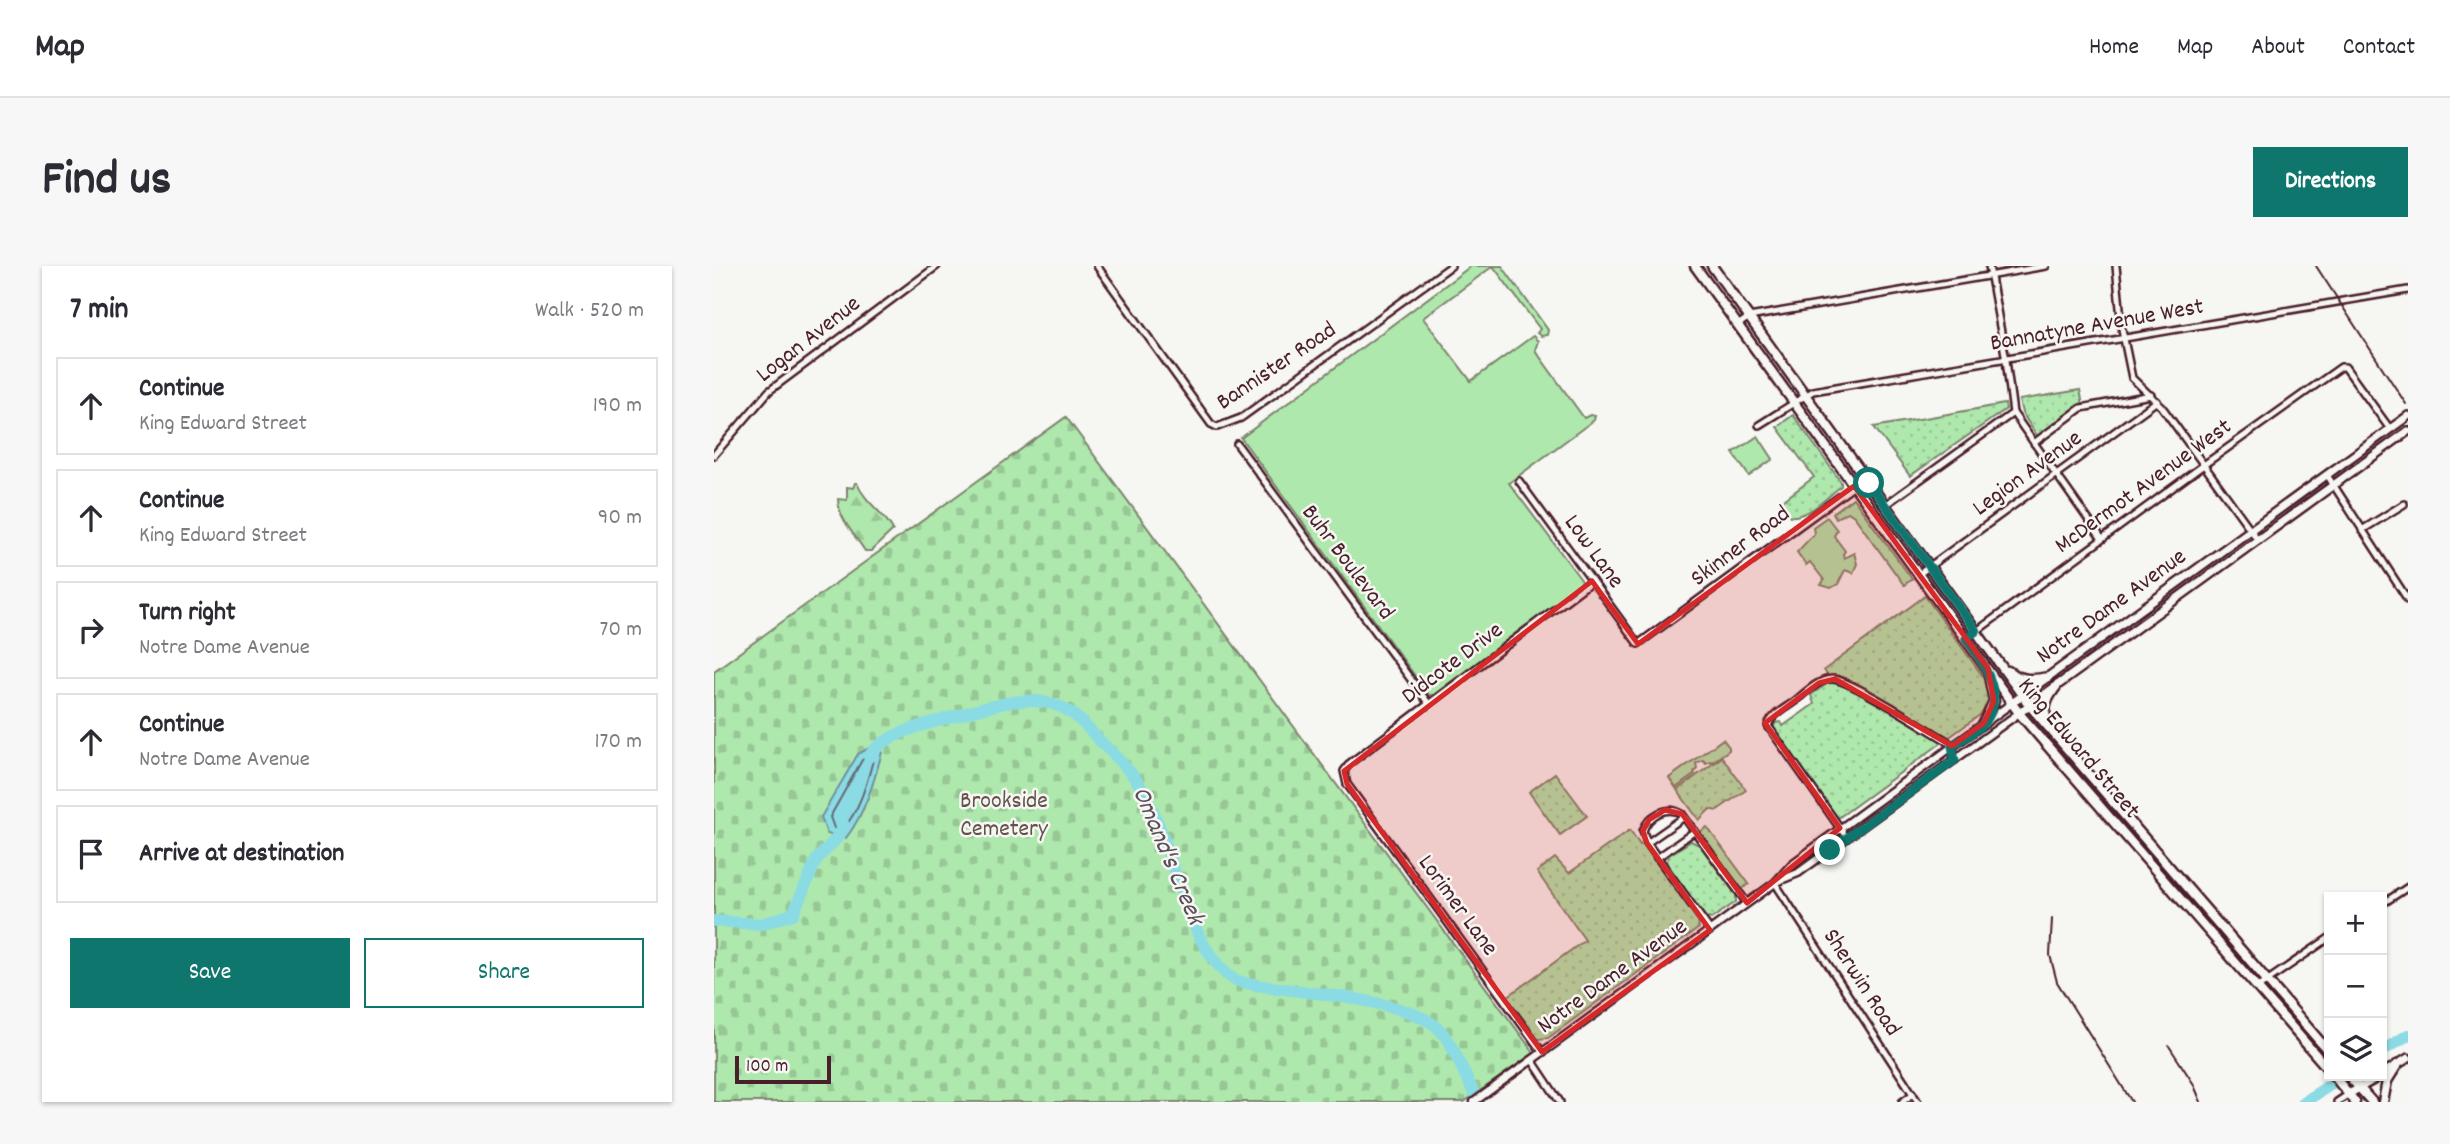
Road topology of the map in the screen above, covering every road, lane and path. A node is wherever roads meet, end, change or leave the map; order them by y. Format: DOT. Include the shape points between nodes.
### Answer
graph roads {
  1 [pos="937,266"];
  2 [pos="1097,266"];
  3 [pos="1451,266"];
  4 [pos="1695,266"];
  5 [pos="1712,266"];
  6 [pos="1989,266"];
  7 [pos="2046,266"];
  8 [pos="2116,266"];
  9 [pos="1991,275"];
  10 [pos="2408,290"];
  11 [pos="1749,317"];
  12 [pos="1738,325"];
  13 [pos="2124,338"];
  14 [pos="2006,360"];
  15 [pos="1806,394"];
  16 [pos="2151,394"];
  17 [pos="2157,401"];
  18 [pos="1794,402"];
  19 [pos="2013,413"];
  20 [pos="2408,416"];
  21 [pos="1759,425"];
  22 [pos="2390,429"];
  23 [pos="2408,431"];
  24 [pos="2034,443"];
  25 [pos="1237,444"];
  26 [pos="714,455"];
  27 [pos="2204,464"];
  28 [pos="2057,475"];
  29 [pos="2327,475"];
  30 [pos="1865,478"];
  31 [pos="1519,481"];
  32 [pos="1854,486"];
  33 [pos="2333,486"];
  34 [pos="2404,504"];
  35 [pos="1885,505"];
  36 [pos="2251,529"];
  37 [pos="2362,530"];
  38 [pos="2102,539"];
  39 [pos="2258,540"];
  40 [pos="1930,567"];
  41 [pos="1919,574"];
  42 [pos="1592,581"];
  43 [pos="2408,600"];
  44 [pos="1976,631"];
  45 [pos="1966,639"];
  46 [pos="1639,644"];
  47 [pos="2001,665"];
  48 [pos="1988,668"];
  49 [pos="2048,677"];
  50 [pos="2058,684"];
  51 [pos="2022,695"];
  52 [pos="2012,703"];
  53 [pos="1429,704"];
  54 [pos="2030,706"];
  55 [pos="2019,713"];
  56 [pos="1984,723"];
  57 [pos="2048,726"];
  58 [pos="1952,746"];
  59 [pos="1955,760"];
  60 [pos="1345,779"];
  61 [pos="1869,807"];
  62 [pos="1684,817"];
  63 [pos="1876,817"];
  64 [pos="1840,828"];
  65 [pos="1695,831"];
  66 [pos="1847,838"];
  67 [pos="1647,843"];
  68 [pos="1657,858"];
  69 [pos="1775,883"];
  70 [pos="2408,887"];
  71 [pos="2387,901"];
  72 [pos="1747,903"];
  73 [pos="2213,918"];
  74 [pos="2204,926"];
  75 [pos="1710,930"];
  76 [pos="2324,941"];
  77 [pos="2267,979"];
  78 [pos="2258,987"];
  79 [pos="2311,1031"];
  80 [pos="2302,1038"];
  81 [pos="2324,1046"];
  82 [pos="1542,1052"];
  83 [pos="2408,1058"];
  84 [pos="1532,1060"];
  85 [pos="2324,1064"];
  86 [pos="2397,1065"];
  87 [pos="2387,1071"];
  88 [pos="2338,1081"];
  89 [pos="2353,1081"];
  90 [pos="2372,1081"];
  91 [pos="2360,1089"];
  92 [pos="1913,1094"];
  93 [pos="2349,1094"];
  94 [pos="1474,1102"];
  95 [pos="1560,1102"];
  96 [pos="1902,1102"];
  97 [pos="1918,1102"];
  98 [pos="2337,1102"];
  99 [pos="2356,1102"];
  100 [pos="2372,1102"];
  101 [pos="2383,1102"];
  1 -- 26 [label="street, Logan Avenue" via="769,391"];
  2 -- 3 [label="street, Bannister Road" via="1217,427 1241,418"];
  4 -- 12 [label="main road, King Edward Street"];
  5 -- 11 [label="main road, King Edward Street"];
  6 -- 9 [label="street"];
  7 -- 9 [label="street"];
  8 -- 13 [label="street"];
  9 -- 11 [label="street"];
  9 -- 14 [label="street"];
  10 -- 13 [label="street, Bannatyne Avenue West"];
  11 -- 12 [label="street"];
  11 -- 15 [label="main road, King Edward Street"];
  12 -- 18 [label="main road, King Edward Street"];
  13 -- 14 [label="street, Bannatyne Avenue West"];
  13 -- 16 [label="street" via="2132,378"];
  14 -- 15 [label="street, Bannatyne Avenue West"];
  14 -- 19 [label="street"];
  15 -- 18 [label="street, Bannatyne Avenue West"];
  15 -- 30 [label="main road, King Edward Street"];
  16 -- 17 [label="street"];
  16 -- 24 [label="street" via="2081,408"];
  17 -- 27 [label="street"];
  17 -- 28 [label="street, Legion Avenue"];
  18 -- 21 [label="street, Bannatyne Avenue West"];
  18 -- 32 [label="main road, King Edward Street"];
  19 -- 24 [label="street"];
  19 -- 35 [label="street"];
  20 -- 22 [label="main road, Notre Dame Avenue"];
  22 -- 27 [label="street, McDermot Avenue West" via="2341,367"];
  22 -- 29 [label="main road, Notre Dame Avenue"];
  23 -- 33 [label="main road, Notre Dame Avenue"];
  24 -- 28 [label="street"];
  25 -- 53 [label="street, Buhr Boulevard"];
  27 -- 36 [label="street"];
  27 -- 38 [label="street, McDermot Avenue West"];
  28 -- 38 [label="street"];
  28 -- 40 [label="street, Legion Avenue"];
  29 -- 33 [label="street"];
  29 -- 36 [label="main road, Notre Dame Avenue"];
  30 -- 32 [label="street, Skinner Road"];
  30 -- 35 [label="main road, King Edward Street"];
  31 -- 42 [label="street, Low Lane"];
  32 -- 41 [label="main road, King Edward Street"];
  32 -- 46 [label="street, Skinner Road"];
  33 -- 37 [label="street"];
  33 -- 39 [label="main road, Notre Dame Avenue"];
  34 -- 37 [label="street"];
  35 -- 40 [label="main road, King Edward Street"];
  36 -- 39 [label="street"];
  36 -- 49 [label="main road, Notre Dame Avenue"];
  37 -- 43 [label="street"];
  38 -- 44 [label="street, McDermot Avenue West"];
  39 -- 50 [label="main road, Notre Dame Avenue"];
  40 -- 41 [label="street, Legion Avenue"];
  40 -- 44 [label="main road, King Edward Street"];
  41 -- 45 [label="main road, King Edward Street"];
  42 -- 46 [label="street, Low Lane"];
  42 -- 53 [label="street, Didcote Drive"];
  44 -- 45 [label="street, McDermot Avenue West"];
  44 -- 47 [label="main road, King Edward Street"];
  45 -- 48 [label="main road, King Edward Street"];
  47 -- 49 [label="main road" via="2019,678"];
  47 -- 51 [label="main road, King Edward Street"];
  48 -- 52 [label="main road, King Edward Street"];
  48 -- 56 [label="main road" via="1994,701"];
  49 -- 51 [label="main road, Notre Dame Avenue"];
  50 -- 54 [label="main road, Notre Dame Avenue"];
  50 -- 57 [label="main road" via="2045,707"];
  51 -- 52 [label="main road, Notre Dame Avenue"];
  51 -- 54 [label="main road, King Edward Street"];
  52 -- 55 [label="main road, King Edward Street"];
  52 -- 56 [label="street, Notre Dame Avenue"];
  53 -- 60 [label="street, Didcote Drive" via="1350,763"];
  54 -- 55 [label="main road, Notre Dame Avenue"];
  54 -- 57 [label="main road, King Edward Street"];
  55 -- 59 [label="street, Notre Dame Avenue"];
  55 -- 74 [label="main road, King Edward Street"];
  56 -- 58 [label="street, Notre Dame Avenue"];
  57 -- 73 [label="main road, King Edward Street"];
  58 -- 59 [label="street"];
  58 -- 61 [label="street, Notre Dame Avenue"];
  58 -- 64 [label="street" via="1844,681 1827,679 1811,689 1768,726"];
  59 -- 63 [label="street, Notre Dame Avenue"];
  60 -- 82 [label="street, Lorimer Lane"];
  61 -- 63 [label="street"];
  61 -- 64 [label="street, Notre Dame Avenue"];
  62 -- 65 [label="street"];
  62 -- 67 [label="street"];
  62 -- 67 [label="street" via="1674,809 1649,820 1643,836"];
  63 -- 66 [label="street, Notre Dame Avenue"];
  64 -- 66 [label="street"];
  64 -- 69 [label="street, Notre Dame Avenue" via="1791,864"];
  65 -- 68 [label="street"];
  65 -- 72 [label="street"];
  66 -- 69 [label="street, Notre Dame Avenue" via="1798,873"];
  67 -- 68 [label="street"];
  68 -- 75 [label="street"];
  69 -- 72 [label="street, Notre Dame Avenue"];
  69 -- 92 [label="street, Sherwin Road"];
  70 -- 71 [label="street"];
  72 -- 75 [label="street, Notre Dame Avenue"];
  73 -- 74 [label="main road"];
  73 -- 77 [label="main road, King Edward Street"];
  74 -- 78 [label="main road, King Edward Street"];
  75 -- 82 [label="street, Notre Dame Avenue"];
  76 -- 77 [label="street"];
  77 -- 78 [label="street"];
  77 -- 79 [label="main road, King Edward Street"];
  78 -- 80 [label="main road, King Edward Street"];
  79 -- 80 [label="main road"];
  79 -- 81 [label="main road, King Edward Street"];
  80 -- 85 [label="main road, King Edward Street"];
  82 -- 84 [label="street, Notre Dame Avenue"];
  83 -- 86 [label="main road"];
  84 -- 94 [label="street, Notre Dame Avenue"];
  84 -- 95 [label="street"];
  86 -- 87 [label="main road"];
  86 -- 101 [label="main road" via="2387,1081"];
  88 -- 93 [label="main road"];
  89 -- 91 [label="main road"];
  90 -- 91 [label="main road"];
  91 -- 93 [label="main road"];
  91 -- 100 [label="main road"];
  92 -- 96 [label="street"];
  92 -- 97 [label="street, Sherwin Road"];
  93 -- 98 [label="street"];
  93 -- 99 [label="main road"];
}
